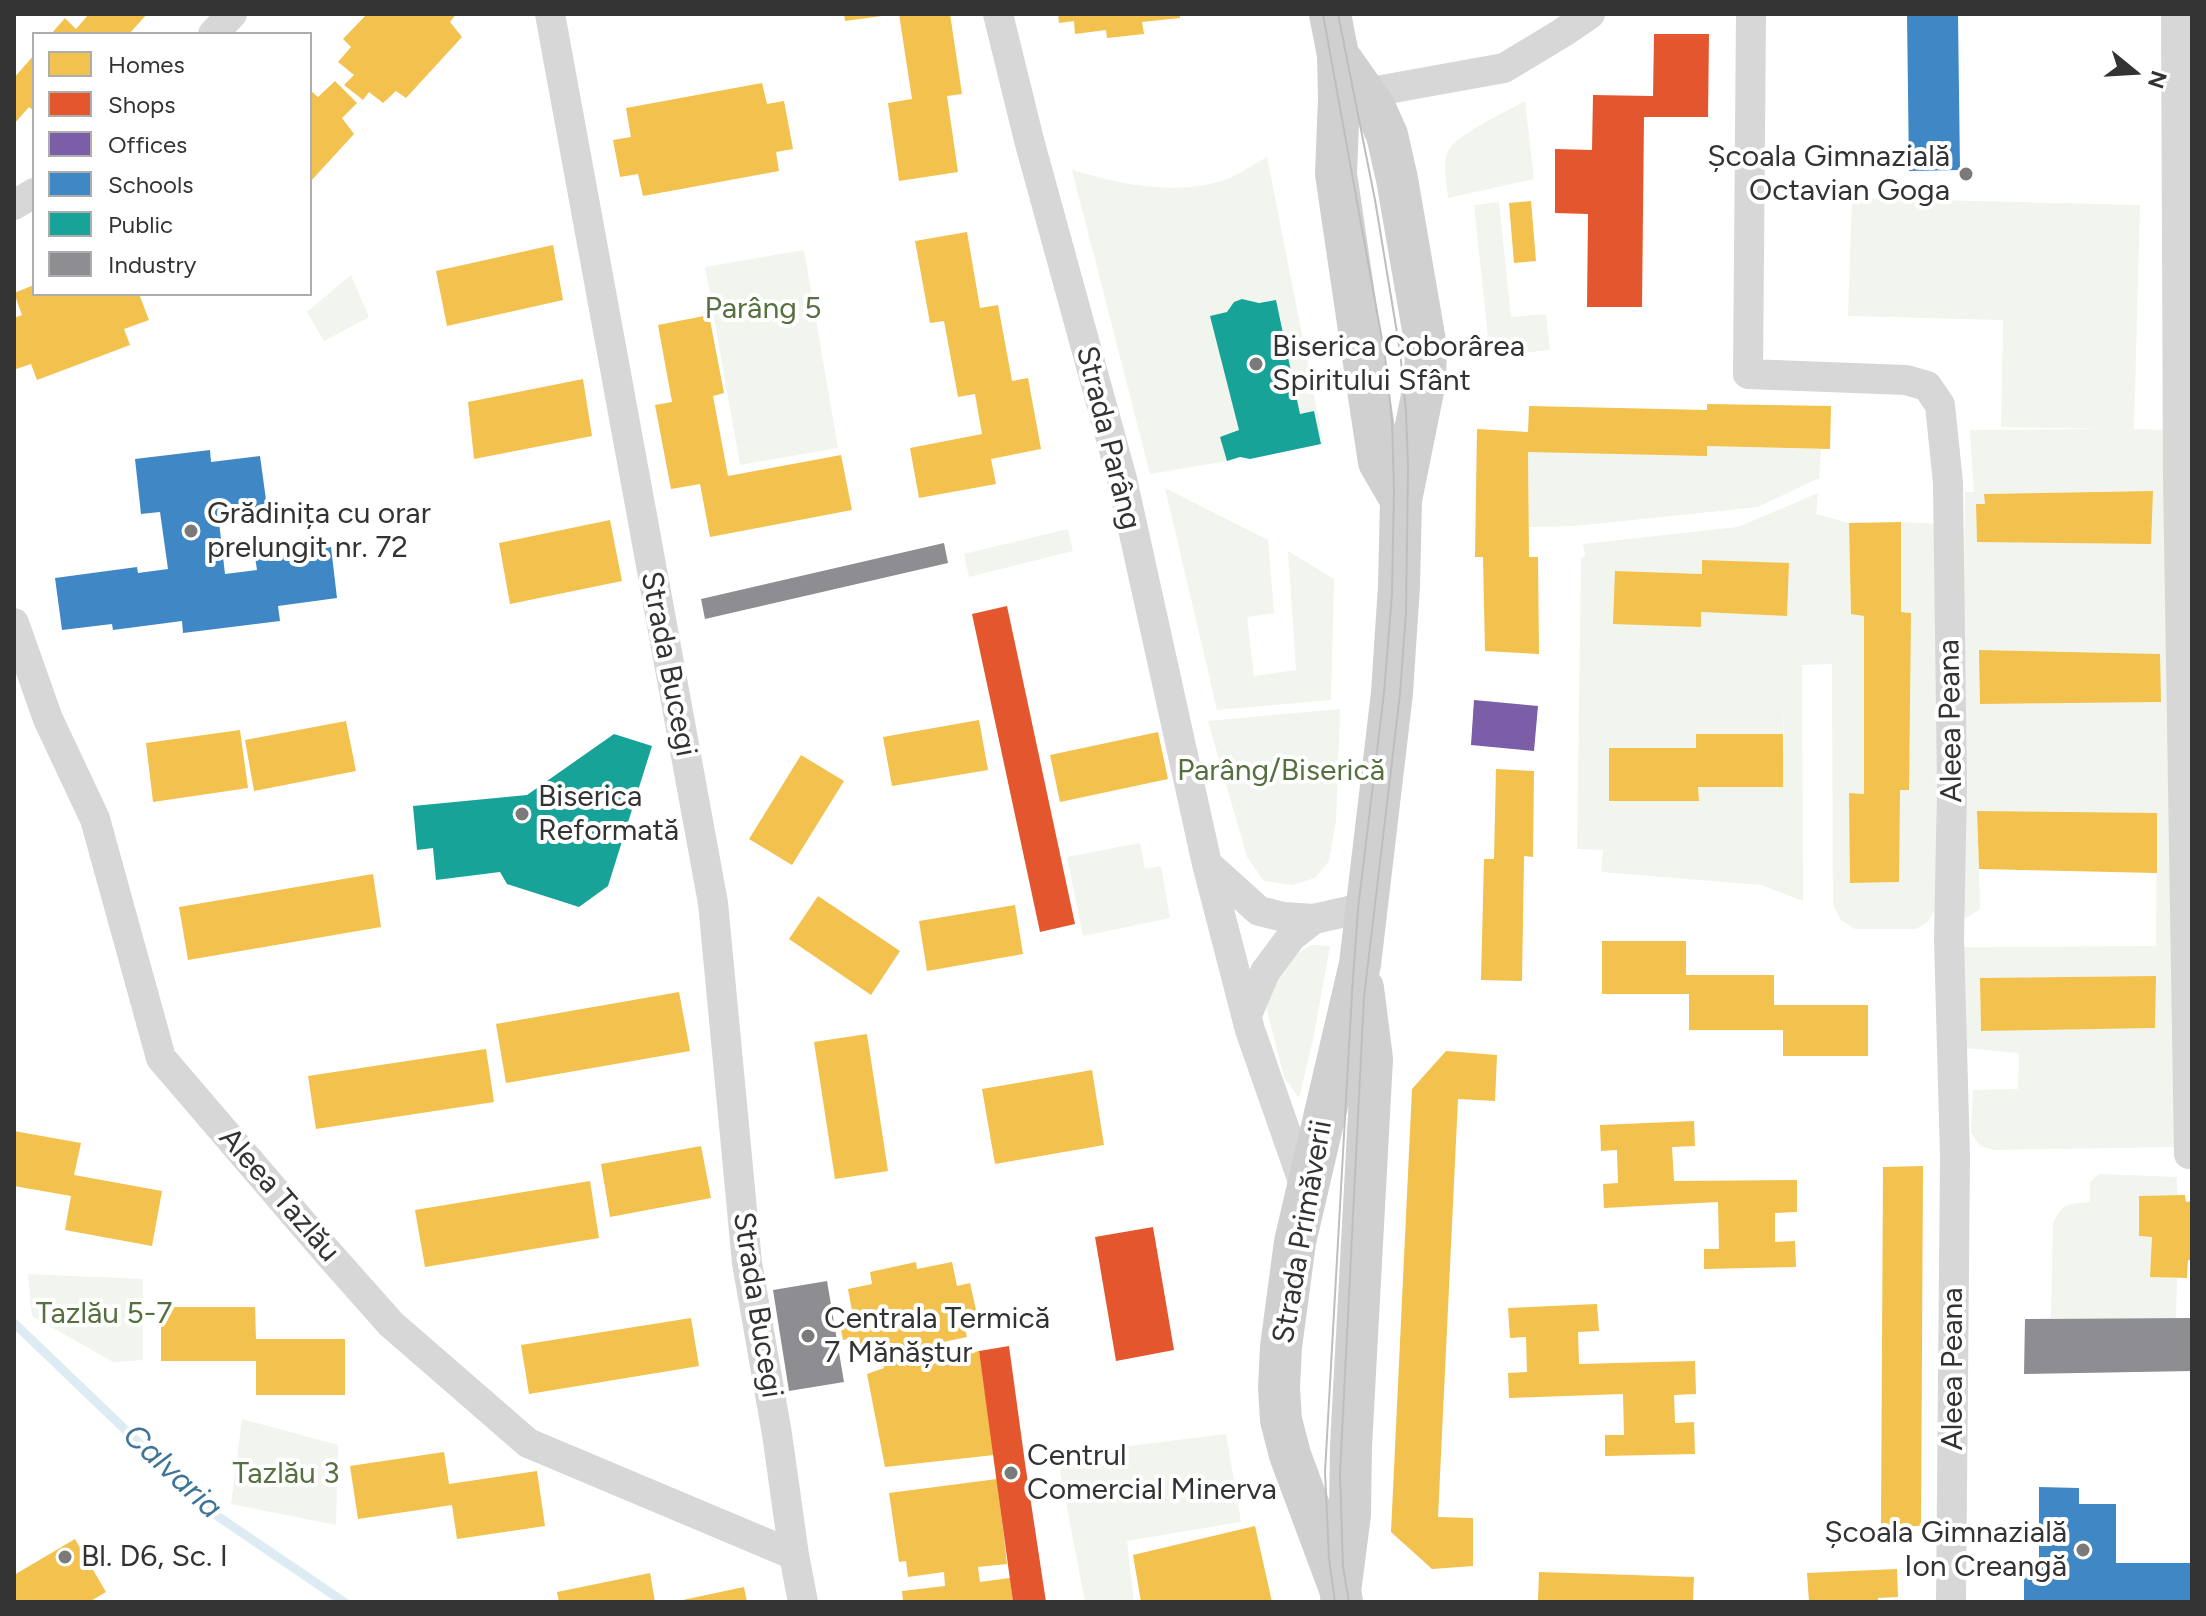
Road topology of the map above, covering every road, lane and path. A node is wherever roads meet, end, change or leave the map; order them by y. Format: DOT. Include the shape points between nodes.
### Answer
graph roads {
  1 [pos="232,14"];
  2 [pos="550,14"];
  3 [pos="998,14"];
  4 [pos="1330,14"];
  5 [pos="1590,14"];
  6 [pos="1751,14"];
  7 [pos="2176,14"];
  8 [pos="215,32"];
  9 [pos="1352,95"];
  10 [pos="32,194"];
  11 [pos="14,205"];
  12 [pos="1401,500"];
  13 [pos="14,623"];
  14 [pos="1207,864"];
  15 [pos="1366,910"];
  16 [pos="1314,919"];
  17 [pos="1360,964"];
  18 [pos="1247,1015"];
  19 [pos="2189,1154"];
  20 [pos="1306,1190"];
  21 [pos="794,1555"];
  22 [pos="1341,1596"];
  23 [pos="803,1602"];
  24 [pos="1951,1602"];
  1 -- 8 [label="street"];
  2 -- 21 [label="street, Strada Bucegi" via="713,903 747,1263"];
  3 -- 14 [label="street, Strada Parâng" via="1122,479"];
  4 -- 9 [label="main road, Strada Primăverii"];
  5 -- 9 [label="street" via="1504,68"];
  6 -- 24 [label="street, Aleea Peana" via="1748,374 1906,380 1927,386 1940,405 1948,483 1952,786"];
  7 -- 19 [label="street"];
  9 -- 12 [label="main road" via="1336,174 1379,462"];
  9 -- 12 [label="main road, Strada Primăverii" via="1382,120 1426,347 1425,381"];
  10 -- 11 [label="street"];
  12 -- 15 [label="main road, Strada Primăverii" via="1392,693"];
  13 -- 21 [label="street, Aleea Tazlău" via="48,719 95,819 161,1058 391,1324 528,1443"];
  14 -- 16 [label="street" via="1259,911"];
  14 -- 18 [label="street, Strada Parâng"];
  15 -- 16 [label="street"];
  15 -- 17 [label="main road, Strada Primăverii"];
  16 -- 18 [label="street" via="1291,937 1265,972"];
  17 -- 20 [label="main road, Strada Primăverii"];
  17 -- 22 [label="main road, Strada Primăverii" via="1372,1059 1350,1514"];
  18 -- 20 [label="street, Strada Parâng"];
  20 -- 22 [label="main road, Strada Primăverii" via="1281,1347 1281,1420"];
  21 -- 23 [label="street, Strada Bucegi"];
}
